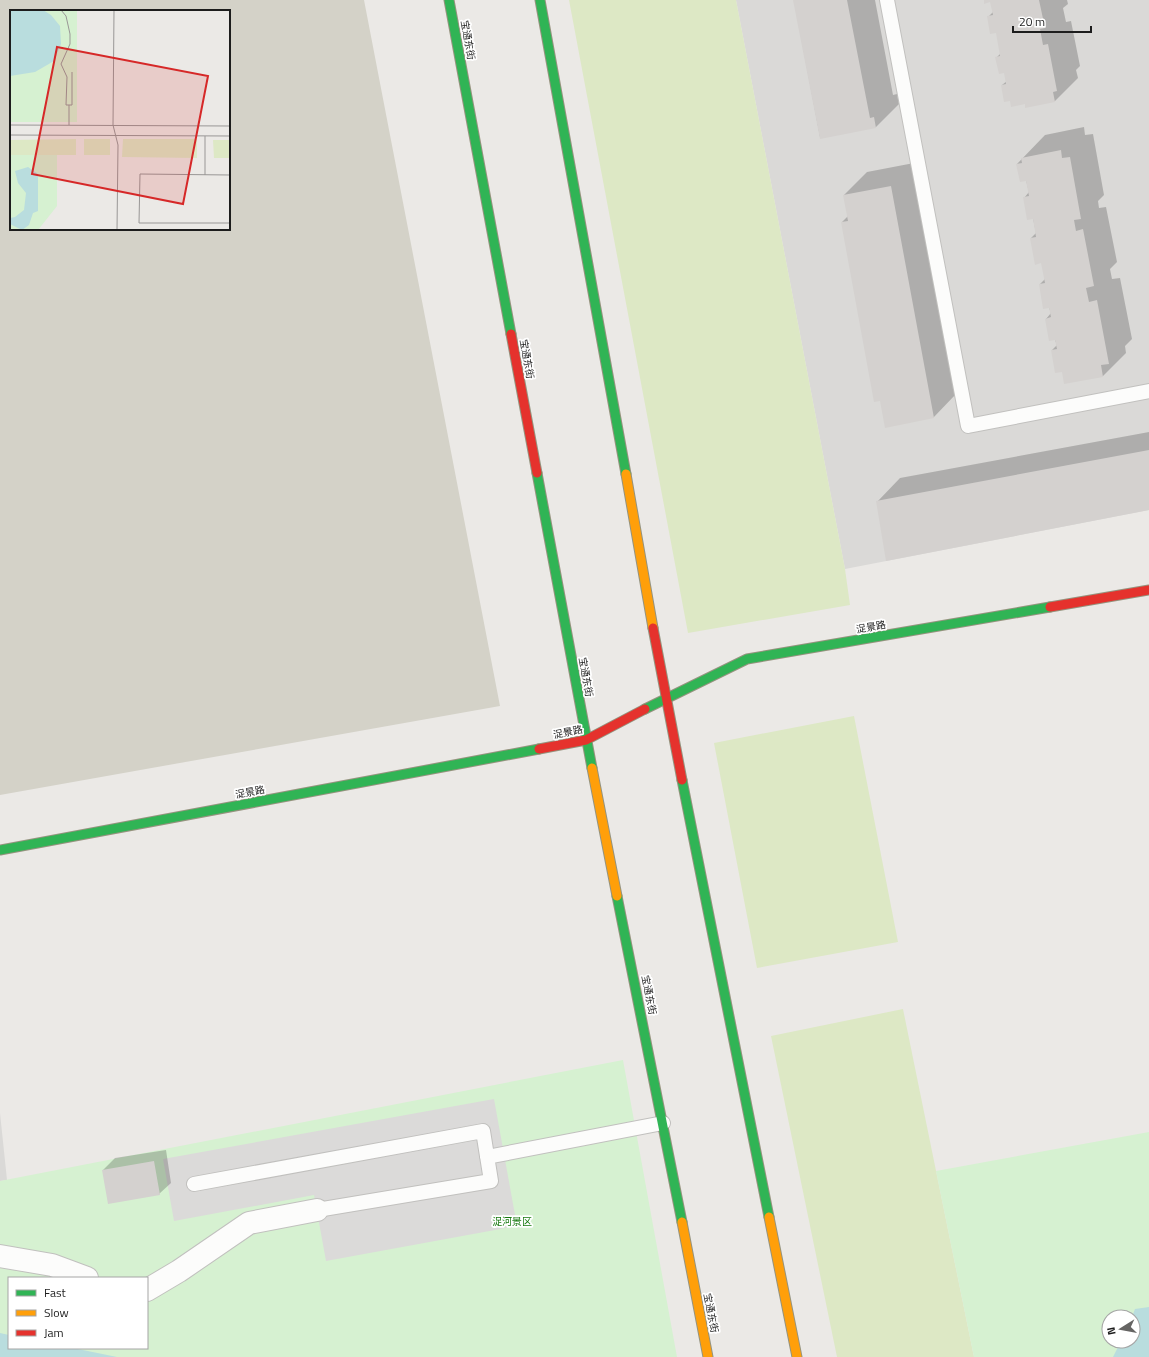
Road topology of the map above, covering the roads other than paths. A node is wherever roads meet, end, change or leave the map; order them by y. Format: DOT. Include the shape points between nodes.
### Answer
graph roads {
  1 [pos="449,0"];
  2 [pos="540,0"];
  3 [pos="887,0"];
  4 [pos="1149,391"];
  5 [pos="1149,590"];
  6 [pos="666,698"];
  7 [pos="586,740"];
  8 [pos="0,850"];
  9 [pos="663,1123"];
  10 [pos="487,1157"];
  11 [pos="194,1184"];
  12 [pos="317,1210"];
  13 [pos="0,1256"];
  14 [pos="84,1277"];
  15 [pos="148,1289"];
  16 [pos="708,1357"];
  17 [pos="797,1357"];
  1 -- 7 [label="main road, 宝通东街"];
  2 -- 6 [label="main road"];
  3 -- 4 [label="lane" via="968,426"];
  5 -- 6 [label="main road, 浞景路" via="747,659"];
  6 -- 7 [label="main road, 浞景路"];
  6 -- 17 [label="main road"];
  7 -- 8 [label="main road, 浞景路"];
  7 -- 9 [label="main road, 宝通东街"];
  9 -- 10 [label="lane"];
  9 -- 16 [label="main road, 宝通东街"];
  10 -- 11 [label="lane" via="483,1131"];
  10 -- 12 [label="lane" via="491,1181"];
  12 -- 15 [label="street" via="250,1223"];
  13 -- 14 [label="street" via="52,1264"];
}
